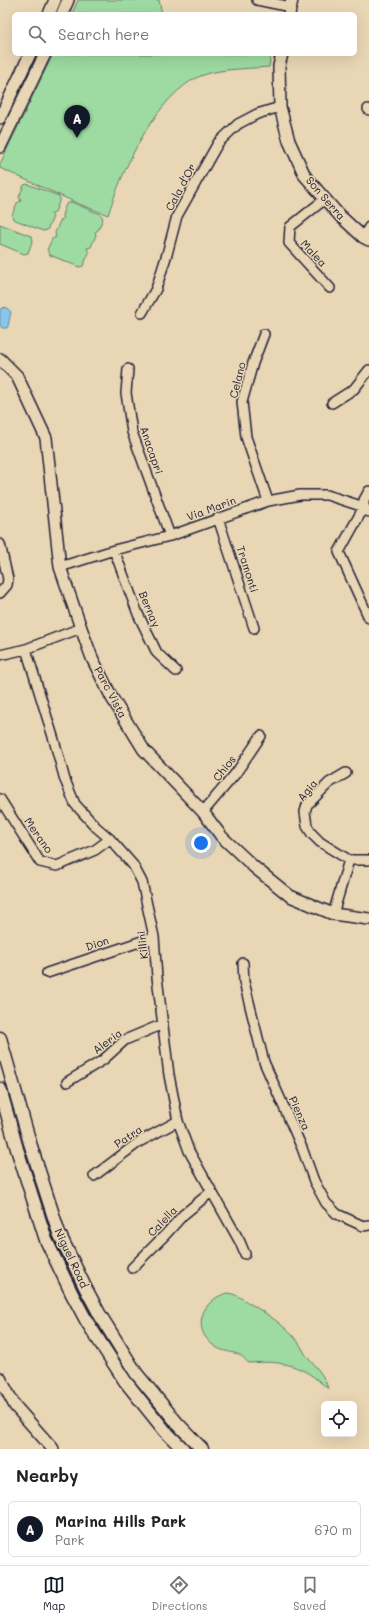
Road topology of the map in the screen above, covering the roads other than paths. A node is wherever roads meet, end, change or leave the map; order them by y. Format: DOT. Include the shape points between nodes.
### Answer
graph roads {
  1 [pos="55,0"];
  2 [pos="68,0"];
  3 [pos="257,0"];
  4 [pos="291,7"];
  5 [pos="50,12"];
  6 [pos="63,12"];
  7 [pos="29,56"];
  8 [pos="44,56"];
  9 [pos="282,56"];
  10 [pos="280,107"];
  11 [pos="0,118"];
  12 [pos="0,147"];
  13 [pos="325,199"];
  14 [pos="367,235"];
  15 [pos="330,288"];
  16 [pos="142,312"];
  17 [pos="264,334"];
  18 [pos="0,359"];
  19 [pos="128,369"];
  20 [pos="369,370"];
  21 [pos="332,403"];
  22 [pos="369,491"];
  23 [pos="268,501"];
  24 [pos="366,510"];
  25 [pos="218,518"];
  26 [pos="170,536"];
  27 [pos="0,544"];
  28 [pos="114,550"];
  29 [pos="60,567"];
  30 [pos="0,593"];
  31 [pos="369,618"];
  32 [pos="81,628"];
  33 [pos="254,628"];
  34 [pos="26,650"];
  35 [pos="0,655"];
  36 [pos="176,672"];
  37 [pos="261,736"];
  38 [pos="346,773"];
  39 [pos="0,799"];
  40 [pos="203,812"];
  41 [pos="110,839"];
  42 [pos="349,860"];
  43 [pos="369,860"];
  44 [pos="333,914"];
  45 [pos="369,919"];
  46 [pos="154,937"];
  47 [pos="243,963"];
  48 [pos="47,973"];
  49 [pos="163,1024"];
  50 [pos="0,1038"];
  51 [pos="67,1082"];
  52 [pos="0,1089"];
  53 [pos="178,1121"];
  54 [pos="94,1176"];
  55 [pos="212,1192"];
  56 [pos="369,1225"];
  57 [pos="245,1254"];
  58 [pos="132,1268"];
  59 [pos="0,1378"];
  60 [pos="53,1449"];
  61 [pos="183,1449"];
  62 [pos="202,1449"];
  1 -- 5 [label="street"];
  2 -- 6 [label="street"];
  3 -- 4 [label="street"];
  7 -- 11 [label="street"];
  8 -- 12 [label="street"];
  9 -- 10 [label="street, Son Serra"];
  10 -- 13 [label="street, Son Serra" via="289,141 306,176"];
  10 -- 16 [label="street, Cala d'Or" via="257,114 238,124 218,143 177,216 156,289"];
  13 -- 14 [label="street, Son Serra" via="339,215"];
  13 -- 15 [label="street, Malea" via="290,227 289,244"];
  17 -- 23 [label="street, Celano" via="242,402 246,437"];
  18 -- 29 [label="street, Parc Vista" via="17,376 46,438"];
  19 -- 26 [label="street, Anacapri" via="126,393 132,432"];
  20 -- 21 [label="street" via="354,389"];
  22 -- 24 [label="street" via="364,500"];
  23 -- 24 [label="street, Via Marin" via="300,495 327,495"];
  23 -- 25 [label="street, Via Marin"];
  24 -- 31 [label="street" via="339,552"];
  25 -- 26 [label="street, Via Marin"];
  25 -- 33 [label="street, Tramonti"];
  26 -- 28 [label="street, Via Marin"];
  27 -- 30 [label="street" via="8,579 7,585"];
  28 -- 29 [label="street, Via Marin"];
  28 -- 36 [label="street, Bernay" via="138,614 157,653"];
  29 -- 32 [label="street, Parc Vista"];
  32 -- 34 [label="street"];
  32 -- 40 [label="street, Parc Vista" via="92,658 112,698 144,750"];
  34 -- 35 [label="street"];
  34 -- 41 [label="street, Killini" via="65,780 75,804"];
  37 -- 40 [label="street, Chios" via="236,773"];
  38 -- 42 [label="street, Agia" via="319,793 305,812 307,826 312,834"];
  39 -- 41 [label="street, Merano" via="40,862 57,866 94,850"];
  40 -- 44 [label="street, Parc Vista" via="222,838 290,896"];
  41 -- 46 [label="street, Killini" via="146,883"];
  42 -- 43 [label="street"];
  42 -- 44 [label="street"];
  44 -- 45 [label="street, Parc Vista"];
  46 -- 48 [label="street, Dion"];
  46 -- 49 [label="street, Killini"];
  47 -- 56 [label="street, Pienza" via="244,982 264,1062 314,1181 326,1203 337,1214 363,1226"];
  49 -- 51 [label="street, Aleria" via="125,1040 103,1060"];
  49 -- 53 [label="street, Killini"];
  50 -- 62 [label="main road, Niguel Road" via="59,1233 85,1287 136,1373"];
  52 -- 61 [label="main road, Niguel Road" via="46,1240 72,1294 125,1381 165,1431"];
  53 -- 54 [label="street, Patra" via="139,1142"];
  53 -- 55 [label="street, Killini" via="189,1151"];
  55 -- 57 [label="street, Killini"];
  55 -- 58 [label="street, Calella" via="183,1215"];
  59 -- 60 [label="street" via="15,1406"];
}
